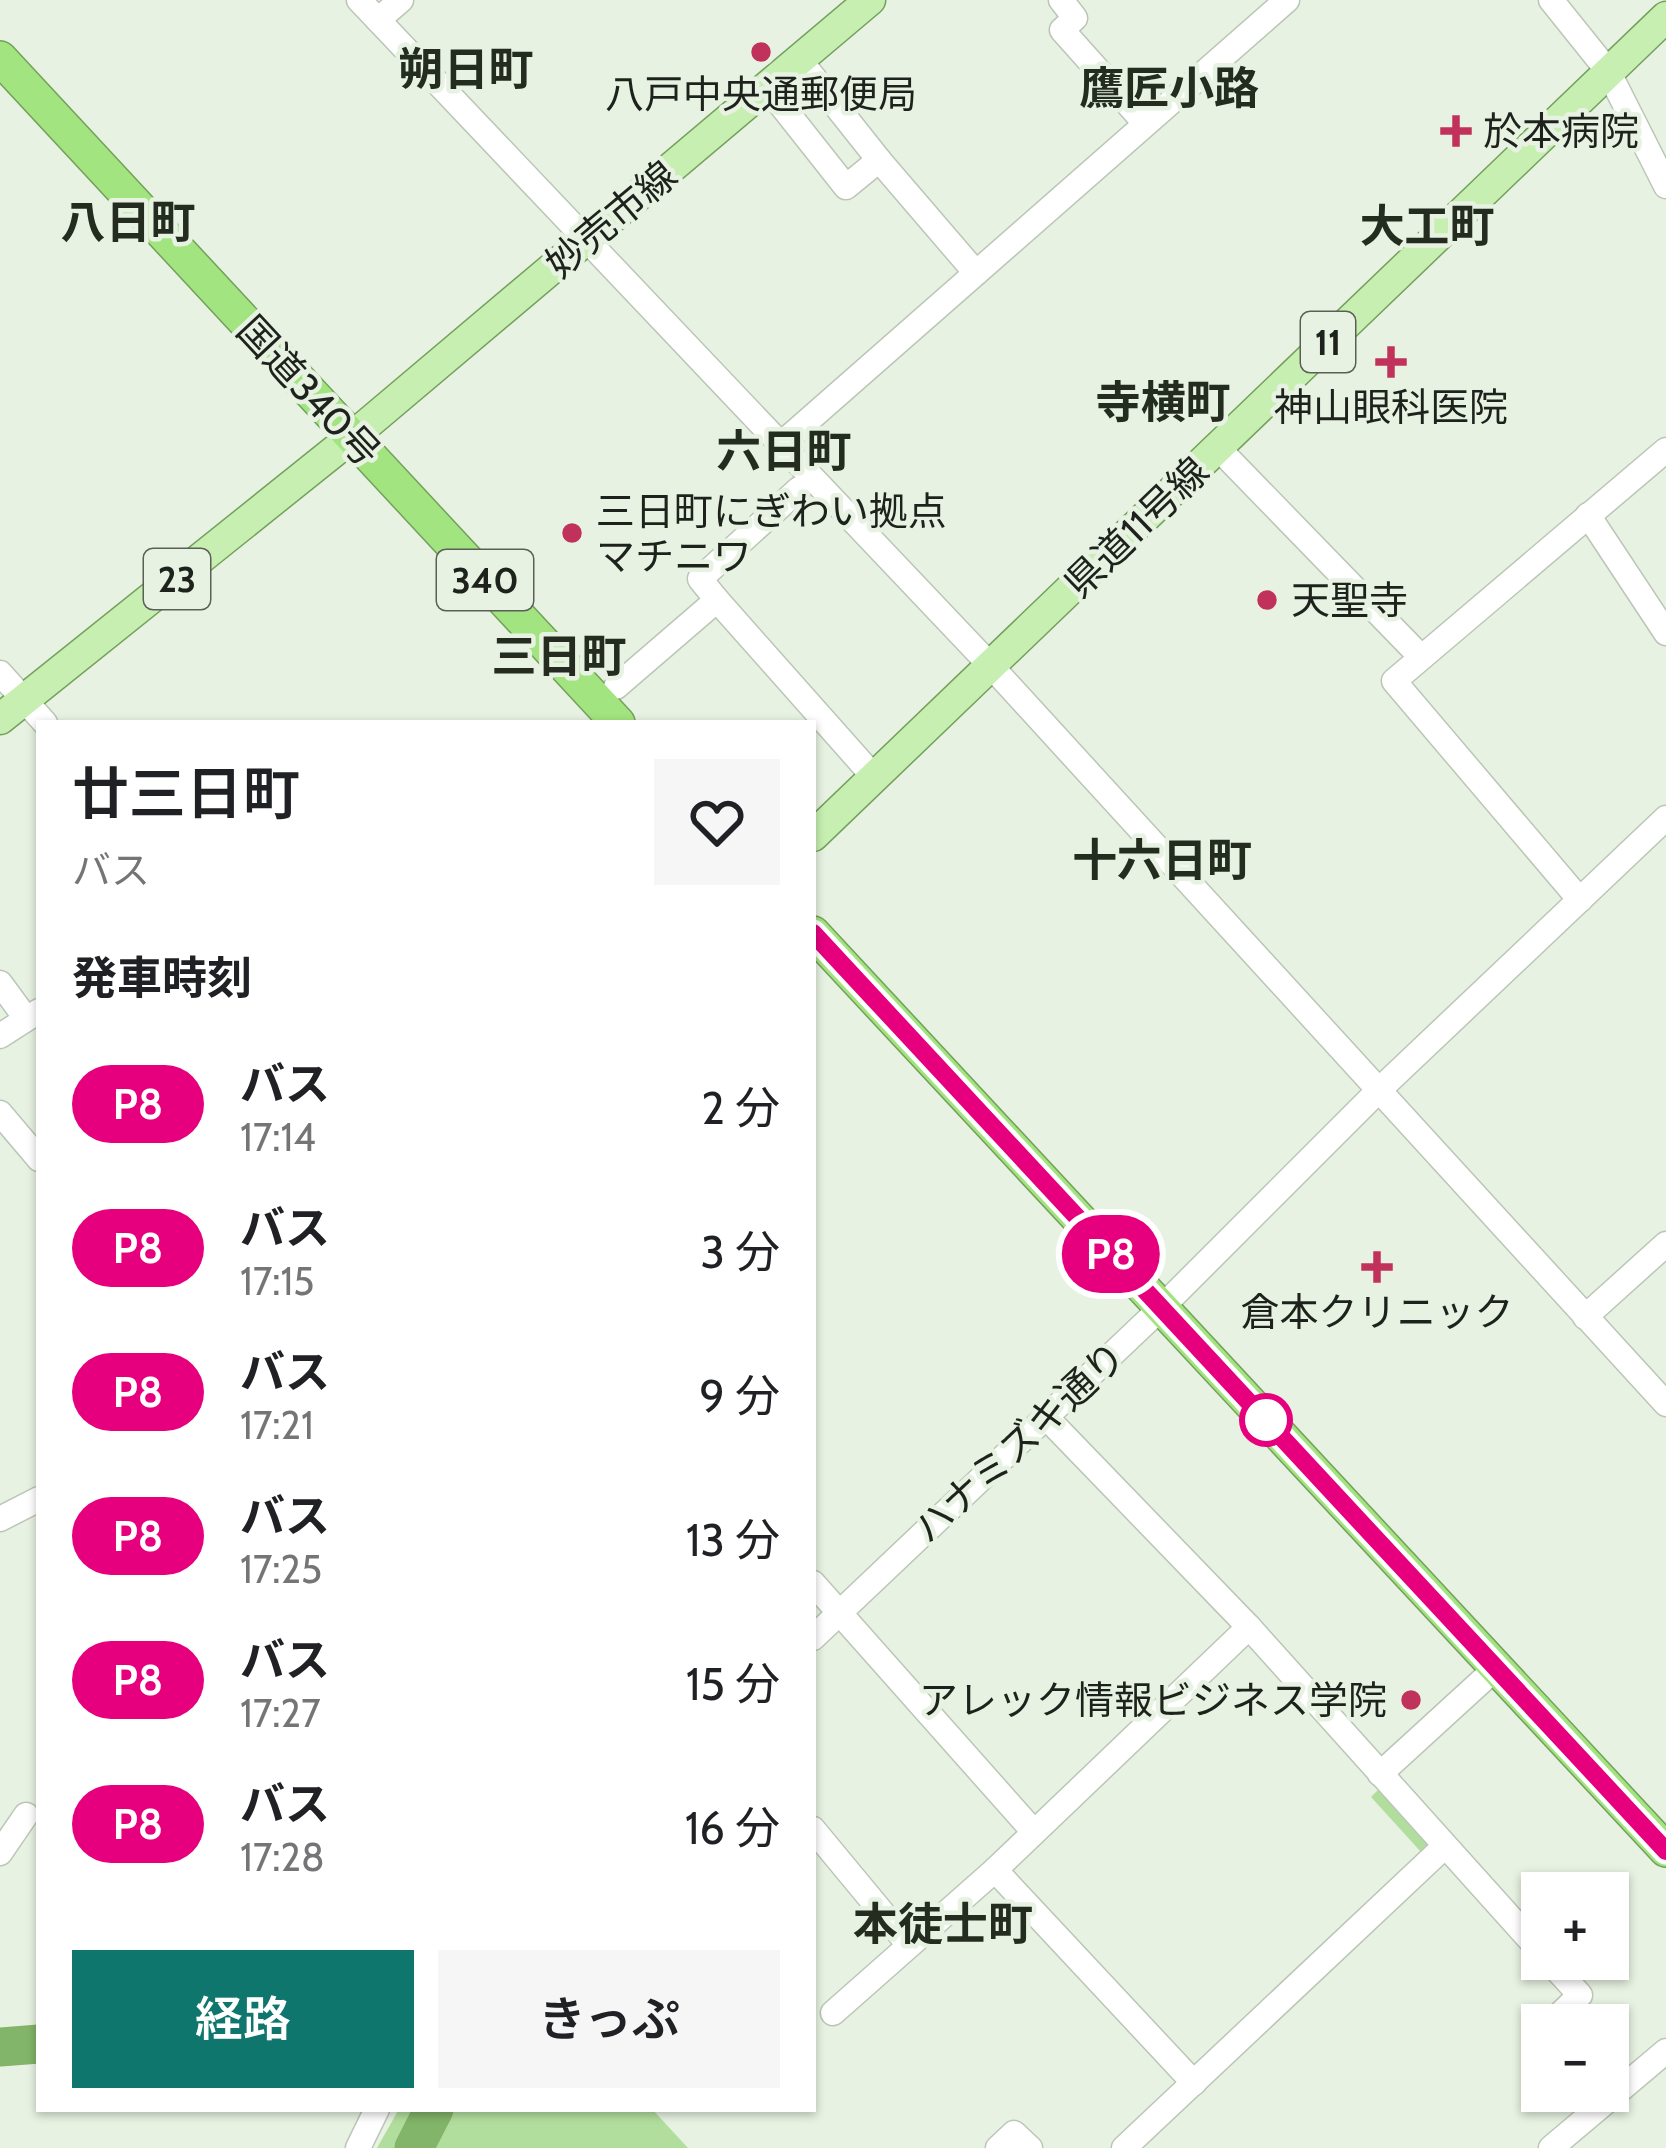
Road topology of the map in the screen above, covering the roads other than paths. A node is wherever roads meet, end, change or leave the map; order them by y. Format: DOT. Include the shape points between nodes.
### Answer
graph roads {
  1 [pos="359,0"];
  2 [pos="401,0"];
  3 [pos="870,0"];
  4 [pos="1287,0"];
  5 [pos="1551,0"];
  6 [pos="1068,9"];
  7 [pos="1666,17"];
  8 [pos="378,20"];
  9 [pos="0,58"];
  10 [pos="806,68"];
  11 [pos="1608,71"];
  12 [pos="774,96"];
  13 [pos="1145,123"];
  14 [pos="879,160"];
  15 [pos="1666,186"];
  16 [pos="585,242"];
  17 [pos="976,273"];
  18 [pos="352,437"];
  19 [pos="779,446"];
  20 [pos="1218,448"];
  21 [pos="1666,450"];
  22 [pos="799,489"];
  23 [pos="1588,515"];
  24 [pos="717,599"];
  25 [pos="1666,633"];
  26 [pos="1420,656"];
  27 [pos="991,666"];
  28 [pos="0,673"];
  29 [pos="616,687"];
  30 [pos="23,714"];
  31 [pos="615,720"];
  32 [pos="866,767"];
  33 [pos="1666,818"];
  34 [pos="816,833"];
  35 [pos="1580,900"];
  36 [pos="816,936"];
  37 [pos="0,983"];
  38 [pos="32,1014"];
  39 [pos="0,1036"];
  40 [pos="1377,1092"];
  41 [pos="0,1113"];
  42 [pos="36,1155"];
  43 [pos="1666,1244"];
  44 [pos="1161,1308"];
  45 [pos="1585,1316"];
  46 [pos="1666,1404"];
  47 [pos="1046,1417"];
  48 [pos="36,1501"];
  49 [pos="0,1520"];
  50 [pos="816,1586"];
  51 [pos="839,1613"];
  52 [pos="1249,1628"];
  53 [pos="816,1635"];
  54 [pos="1496,1668"];
  55 [pos="1380,1774"];
  56 [pos="0,1802"];
  57 [pos="32,1818"];
  58 [pos="1034,1832"];
  59 [pos="816,1833"];
  60 [pos="1445,1846"];
  61 [pos="1666,1850"];
  62 [pos="0,1853"];
  63 [pos="995,1870"];
  64 [pos="1521,1930"];
  65 [pos="909,1945"];
  66 [pos="1567,1980"];
  67 [pos="1571,2004"];
  68 [pos="833,2013"];
  69 [pos="1666,2051"];
  70 [pos="1629,2075"];
  71 [pos="1194,2083"];
  72 [pos="376,2112"];
  73 [pos="1581,2112"];
  74 [pos="358,2148"];
  75 [pos="998,2148"];
  76 [pos="1030,2148"];
  77 [pos="1124,2148"];
  78 [pos="1551,2148"];
  1 -- 8 [label="street"];
  2 -- 8 [label="street"];
  3 -- 16 [label="main road, 妙売市線"];
  4 -- 13 [label="street"];
  5 -- 11 [label="street"];
  6 -- 13 [label="street" via="1062,30"];
  7 -- 11 [label="main road, 県道11号線 / 11"];
  8 -- 16 [label="street"];
  9 -- 18 [label="highway, 国道340号 / 340"];
  10 -- 14 [label="street"];
  11 -- 15 [label="street"];
  11 -- 20 [label="main road, 県道11号線 / 11"];
  12 -- 14 [label="street" via="846,187"];
  13 -- 17 [label="street"];
  14 -- 17 [label="street"];
  16 -- 18 [label="main road, 妙売市線"];
  16 -- 19 [label="street"];
  17 -- 19 [label="street"];
  18 -- 30 [label="main road, 23"];
  18 -- 31 [label="highway, 国道340号 / 340"];
  19 -- 27 [label="street"];
  20 -- 26 [label="street"];
  20 -- 27 [label="main road, 県道11号線 / 11"];
  21 -- 23 [label="street"];
  22 -- 24 [label="street" via="700,579"];
  23 -- 25 [label="street"];
  23 -- 26 [label="street"];
  24 -- 29 [label="street"];
  24 -- 32 [label="street"];
  26 -- 35 [label="street" via="1394,681"];
  27 -- 34 [label="main road, 県道11号線 / 11"];
  27 -- 40 [label="street"];
  28 -- 30 [label="street"];
  33 -- 35 [label="street, ハナミズキ通り"];
  35 -- 40 [label="street, ハナミズキ通り"];
  36 -- 44 [label="highway"];
  37 -- 38 [label="street"];
  38 -- 39 [label="street"];
  40 -- 44 [label="street, ハナミズキ通り"];
  40 -- 45 [label="street"];
  41 -- 42 [label="street"];
  43 -- 45 [label="street"];
  44 -- 47 [label="street, ハナミズキ通り"];
  44 -- 54 [label="highway"];
  45 -- 46 [label="street"];
  47 -- 51 [label="street, ハナミズキ通り"];
  47 -- 52 [label="street"];
  48 -- 49 [label="street"];
  50 -- 51 [label="street"];
  51 -- 53 [label="street, ハナミズキ通り"];
  51 -- 58 [label="street"];
  52 -- 55 [label="street"];
  52 -- 58 [label="street"];
  54 -- 55 [label="street"];
  54 -- 61 [label="highway"];
  55 -- 60 [label="street"];
  56 -- 57 [label="street"];
  57 -- 62 [label="street"];
  58 -- 63 [label="street"];
  59 -- 65 [label="street"];
  60 -- 64 [label="street"];
  60 -- 71 [label="street"];
  63 -- 65 [label="street"];
  63 -- 71 [label="street"];
  65 -- 68 [label="street"];
  66 -- 67 [label="street" via="1580,1995"];
  69 -- 70 [label="street"];
  71 -- 77 [label="street"];
  72 -- 74 [label="street"];
  73 -- 78 [label="street"];
  75 -- 76 [label="street" via="1014,2133"];
}
